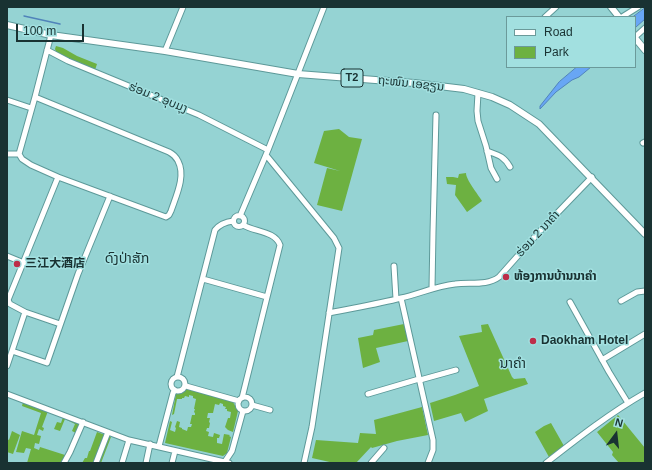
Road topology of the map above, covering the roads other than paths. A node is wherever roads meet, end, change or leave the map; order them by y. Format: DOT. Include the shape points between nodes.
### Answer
graph roads {
  1 [pos="183,7"];
  2 [pos="324,7"];
  3 [pos="556,7"];
  4 [pos="611,7"];
  5 [pos="638,7"];
  6 [pos="545,16"];
  7 [pos="618,16"];
  8 [pos="624,16"];
  9 [pos="7,25"];
  10 [pos="645,28"];
  11 [pos="51,35"];
  12 [pos="636,37"];
  13 [pos="636,39"];
  14 [pos="644,48"];
  15 [pos="47,50"];
  16 [pos="164,51"];
  17 [pos="298,74"];
  18 [pos="478,93"];
  19 [pos="35,97"];
  20 [pos="7,100"];
  21 [pos="31,108"];
  22 [pos="436,115"];
  23 [pos="487,151"];
  24 [pos="267,153"];
  25 [pos="7,154"];
  26 [pos="19,154"];
  27 [pos="510,167"];
  28 [pos="58,178"];
  29 [pos="592,178"];
  30 [pos="497,179"];
  31 [pos="110,196"];
  32 [pos="240,216"];
  33 [pos="233,221"];
  34 [pos="243,225"];
  35 [pos="645,234"];
  36 [pos="7,256"];
  37 [pos="24,263"];
  38 [pos="394,266"];
  39 [pos="203,279"];
  40 [pos="432,288"];
  41 [pos="645,291"];
  42 [pos="267,297"];
  43 [pos="398,298"];
  44 [pos="621,301"];
  45 [pos="570,302"];
  46 [pos="25,312"];
  47 [pos="329,313"];
  48 [pos="60,324"];
  49 [pos="645,334"];
  50 [pos="12,351"];
  51 [pos="602,360"];
  52 [pos="7,366"];
  53 [pos="456,370"];
  54 [pos="177,377"];
  55 [pos="419,379"];
  56 [pos="186,386"];
  57 [pos="175,390"];
  58 [pos="645,393"];
  59 [pos="7,394"];
  60 [pos="368,394"];
  61 [pos="240,400"];
  62 [pos="628,403"];
  63 [pos="252,405"];
  64 [pos="270,410"];
  65 [pos="243,411"];
  66 [pos="83,422"];
  67 [pos="108,432"];
  68 [pos="129,440"];
  69 [pos="150,444"];
  70 [pos="159,446"];
  71 [pos="384,448"];
  72 [pos="174,451"];
  73 [pos="226,462"];
  74 [pos="64,463"];
  75 [pos="96,463"];
  76 [pos="122,463"];
  77 [pos="146,463"];
  78 [pos="172,463"];
  79 [pos="304,463"];
  80 [pos="371,463"];
  81 [pos="428,463"];
  82 [pos="546,463"];
  1 -- 16 [label="street"];
  2 -- 17 [label="street"];
  3 -- 6 [label="street"];
  4 -- 7 [label="main road"];
  5 -- 8 [label="street"];
  9 -- 11 [label="main road, ຖະໜົນ ເອຊຽນ / T2"];
  10 -- 12 [label="street"];
  11 -- 15 [label="street"];
  11 -- 16 [label="main road, ຖະໜົນ ເອຊຽນ / T2"];
  13 -- 14 [label="main road"];
  15 -- 19 [label="street"];
  15 -- 24 [label="street, ຮ່ອມ 2 ອຸບມຸງ" via="199,115"];
  16 -- 17 [label="main road, ຖະໜົນ ເອຊຽນ / T2"];
  17 -- 18 [label="main road, ຖະໜົນ ເອຊຽນ / T2" via="414,83"];
  17 -- 24 [label="street"];
  18 -- 23 [label="street" via="477,116"];
  18 -- 29 [label="main road, ຖະໜົນ ເອຊຽນ / T2" via="510,105 539,124"];
  19 -- 21 [label="street"];
  19 -- 31 [label="street" via="164,149 178,161 181,171 180,184 171,211 166,217"];
  20 -- 21 [label="street"];
  21 -- 26 [label="street"];
  22 -- 40 [label="street"];
  23 -- 27 [label="street" via="504,158"];
  23 -- 30 [label="street" via="490,168"];
  24 -- 32 [label="street"];
  24 -- 47 [label="street" via="334,238 339,248"];
  25 -- 26 [label="street"];
  26 -- 28 [label="street" via="22,160 30,165"];
  28 -- 31 [label="street"];
  28 -- 37 [label="street"];
  29 -- 35 [label="main road, ຖະໜົນ ເອຊຽນ / T2"];
  29 -- 40 [label="street, ຮ່ອມ 2 ນາຄຳ" via="496,280"];
  31 -- 48 [label="street"];
  32 -- 33 [label="street" via="236,216"];
  32 -- 34 [label="street" via="244,219"];
  33 -- 34 [label="street" via="237,227"];
  33 -- 39 [label="street" via="225,222 215,230"];
  34 -- 42 [label="street" via="272,235 277,238 280,245"];
  36 -- 37 [label="street"];
  37 -- 46 [label="street" via="8,300 10,304"];
  38 -- 43 [label="street"];
  39 -- 42 [label="street"];
  39 -- 54 [label="street"];
  40 -- 43 [label="street, ຮ່ອມ 2 ນາຄຳ"];
  41 -- 44 [label="street" via="637,292"];
  42 -- 61 [label="street"];
  43 -- 47 [label="street, ຮ່ອມ 2 ນາຄຳ"];
  43 -- 55 [label="street"];
  45 -- 51 [label="street"];
  46 -- 48 [label="street"];
  46 -- 50 [label="street"];
  47 -- 79 [label="street"];
  48 -- 50 [label="street" via="47,363"];
  49 -- 51 [label="street"];
  50 -- 52 [label="street"];
  51 -- 62 [label="street"];
  53 -- 55 [label="street"];
  54 -- 56 [label="street" via="184,379"];
  54 -- 57 [label="street" via="171,383"];
  55 -- 60 [label="street"];
  55 -- 81 [label="street" via="434,446"];
  56 -- 57 [label="street" via="181,391"];
  56 -- 61 [label="street"];
  57 -- 70 [label="street"];
  58 -- 62 [label="street"];
  59 -- 66 [label="street"];
  61 -- 63 [label="street" via="248,398"];
  61 -- 65 [label="street" via="238,406"];
  62 -- 82 [label="street"];
  63 -- 64 [label="street"];
  63 -- 65 [label="street" via="250,410"];
  65 -- 73 [label="street" via="232,451"];
  66 -- 67 [label="street"];
  66 -- 74 [label="street"];
  67 -- 68 [label="street"];
  67 -- 75 [label="street"];
  68 -- 69 [label="street"];
  68 -- 76 [label="street"];
  69 -- 70 [label="street"];
  69 -- 77 [label="street"];
  70 -- 72 [label="street"];
  71 -- 80 [label="street"];
  72 -- 73 [label="street"];
  72 -- 78 [label="street"];
}
